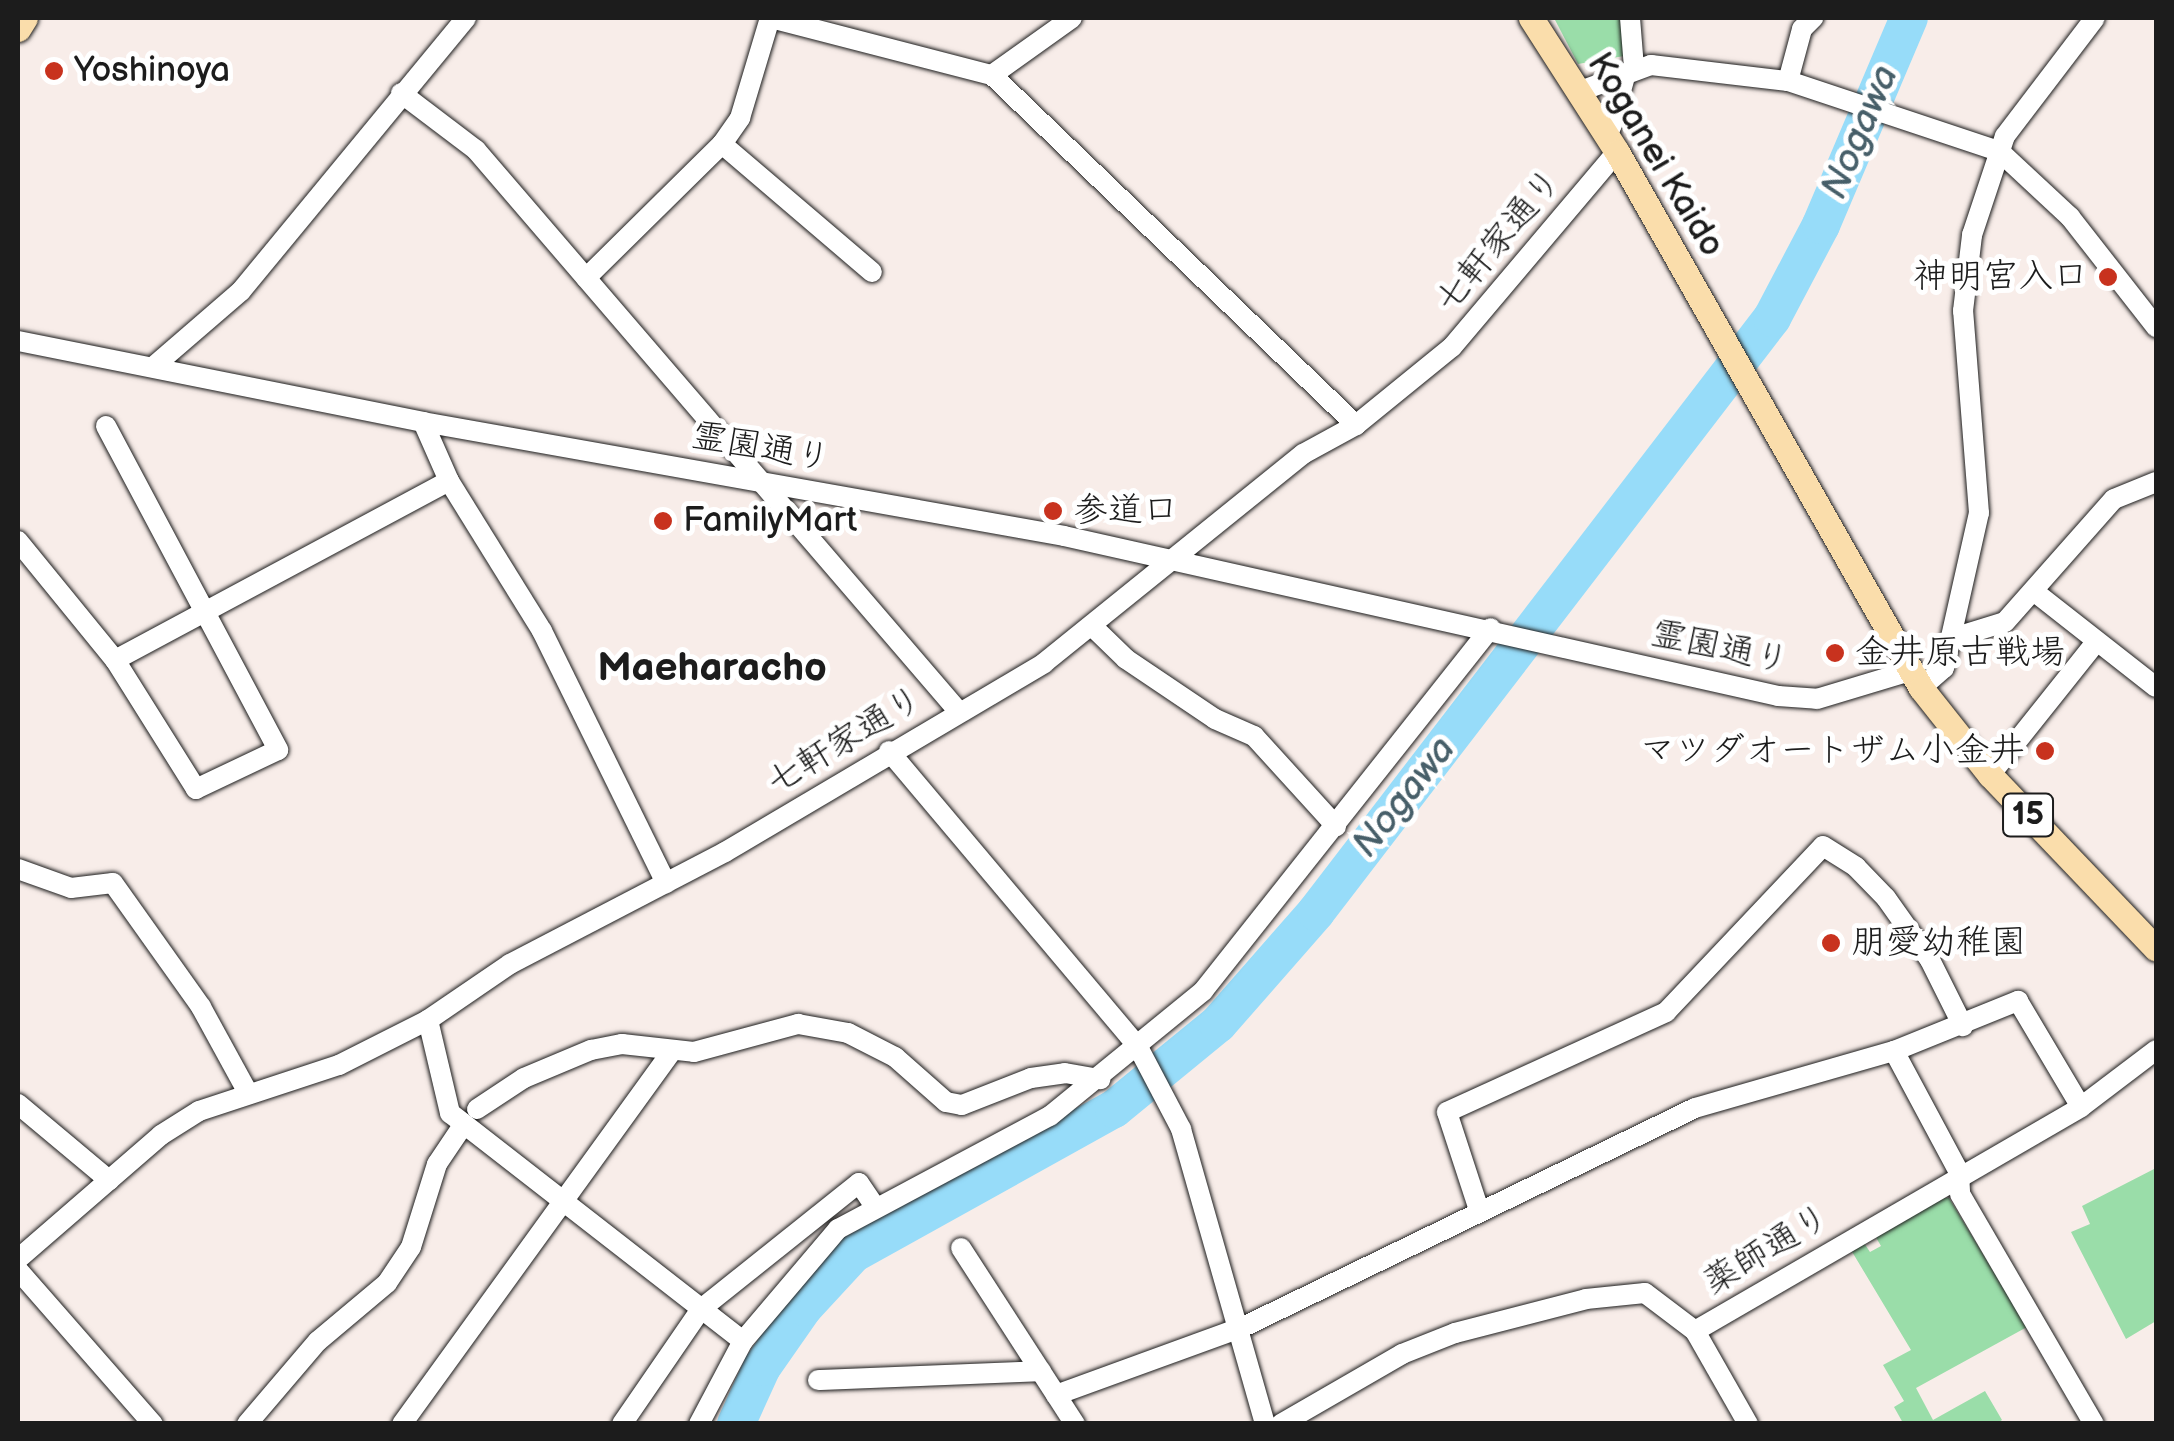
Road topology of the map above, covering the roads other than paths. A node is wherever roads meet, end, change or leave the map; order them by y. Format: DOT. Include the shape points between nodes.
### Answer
graph roads {
  1 [pos="25,18"];
  2 [pos="466,18"];
  3 [pos="771,18"];
  4 [pos="1072,18"];
  5 [pos="1530,18"];
  6 [pos="1630,18"];
  7 [pos="1813,18"];
  8 [pos="2095,18"];
  9 [pos="18,29"];
  10 [pos="1630,70"];
  11 [pos="992,75"];
  12 [pos="1788,81"];
  13 [pos="402,92"];
  14 [pos="1578,92"];
  15 [pos="1610,142"];
  16 [pos="722,144"];
  17 [pos="1999,151"];
  18 [pos="872,272"];
  19 [pos="586,278"];
  20 [pos="2156,327"];
  21 [pos="18,340"];
  22 [pos="152,368"];
  23 [pos="423,422"];
  24 [pos="1356,425"];
  25 [pos="106,426"];
  26 [pos="449,482"];
  27 [pos="2156,482"];
  28 [pos="766,484"];
  29 [pos="18,540"];
  30 [pos="1170,560"];
  31 [pos="2036,593"];
  32 [pos="206,612"];
  33 [pos="1092,626"];
  34 [pos="1491,628"];
  35 [pos="1953,638"];
  36 [pos="2097,641"];
  37 [pos="114,660"];
  38 [pos="1915,679"];
  39 [pos="2156,687"];
  40 [pos="958,712"];
  41 [pos="889,751"];
  42 [pos="1990,775"];
  43 [pos="1336,826"];
  44 [pos="26,872"];
  45 [pos="666,884"];
  46 [pos="18,890"];
  47 [pos="2156,949"];
  48 [pos="428,1020"];
  49 [pos="1963,1026"];
  50 [pos="1138,1047"];
  51 [pos="2156,1050"];
  52 [pos="1894,1051"];
  53 [pos="672,1053"];
  54 [pos="1100,1078"];
  55 [pos="247,1091"];
  56 [pos="18,1104"];
  57 [pos="2081,1108"];
  58 [pos="471,1116"];
  59 [pos="110,1180"];
  60 [pos="1958,1180"];
  61 [pos="563,1202"];
  62 [pos="874,1205"];
  63 [pos="1480,1210"];
  64 [pos="961,1248"];
  65 [pos="18,1259"];
  66 [pos="18,1270"];
  67 [pos="702,1309"];
  68 [pos="1242,1327"];
  69 [pos="1695,1331"];
  70 [pos="743,1341"];
  71 [pos="1040,1371"];
  72 [pos="818,1380"];
  73 [pos="1056,1395"];
  74 [pos="153,1424"];
  75 [pos="247,1424"];
  76 [pos="402,1424"];
  77 [pos="622,1424"];
  78 [pos="699,1424"];
  79 [pos="1075,1424"];
  80 [pos="1266,1424"];
  81 [pos="1281,1424"];
  82 [pos="1748,1424"];
  83 [pos="2094,1424"];
  1 -- 9 [label="main road"];
  2 -- 13 [label="street"];
  3 -- 11 [label="street" via="970,75"];
  3 -- 16 [label="street" via="740,118"];
  4 -- 11 [label="street"];
  5 -- 14 [label="main road, Koganei Kaido / 15"];
  6 -- 10 [label="street, 七軒家通り"];
  7 -- 12 [label="street" via="1802,29"];
  8 -- 17 [label="street"];
  10 -- 12 [label="street" via="1677,66"];
  10 -- 14 [label="street"];
  10 -- 15 [label="street, 七軒家通り"];
  11 -- 24 [label="street"];
  12 -- 17 [label="street"];
  13 -- 19 [label="street" via="476,150"];
  13 -- 22 [label="street" via="242,291"];
  14 -- 15 [label="main road, Koganei Kaido / 15"];
  15 -- 24 [label="street, 七軒家通り" via="1491,308"];
  15 -- 38 [label="main road, Koganei Kaido / 15"];
  16 -- 18 [label="street"];
  16 -- 19 [label="street"];
  17 -- 20 [label="street" via="2070,217"];
  17 -- 35 [label="street" via="1972,235 1963,312 1979,513"];
  19 -- 28 [label="street"];
  21 -- 22 [label="street, 霊園通り"];
  22 -- 23 [label="street, 霊園通り"];
  23 -- 26 [label="street"];
  23 -- 28 [label="street, 霊園通り"];
  24 -- 30 [label="street, 七軒家通り" via="1303,454"];
  25 -- 32 [label="street"];
  26 -- 32 [label="street"];
  26 -- 45 [label="street" via="542,631"];
  27 -- 31 [label="street" via="2114,500"];
  28 -- 30 [label="street, 霊園通り"];
  28 -- 40 [label="street"];
  29 -- 37 [label="street"];
  30 -- 33 [label="street, 七軒家通り"];
  30 -- 34 [label="street, 霊園通り"];
  31 -- 35 [label="street" via="2005,622"];
  31 -- 36 [label="street"];
  32 -- 37 [label="street"];
  32 -- 37 [label="street" via="278,750 196,788"];
  33 -- 40 [label="street, 七軒家通り" via="1044,664"];
  33 -- 43 [label="street" via="1216,720 1254,736"];
  34 -- 38 [label="street, 霊園通り" via="1817,699"];
  34 -- 43 [label="street"];
  35 -- 38 [label="street" via="1944,668"];
  36 -- 39 [label="street"];
  36 -- 42 [label="street"];
  38 -- 42 [label="main road, 15"];
  40 -- 41 [label="street, 七軒家通り"];
  41 -- 45 [label="street, 七軒家通り"];
  41 -- 50 [label="street"];
  42 -- 47 [label="main road, 15"];
  43 -- 50 [label="street" via="1203,991"];
  44 -- 46 [label="street"];
  44 -- 55 [label="street" via="71,888 113,883 201,1007"];
  45 -- 48 [label="street, 七軒家通り" via="510,964"];
  48 -- 55 [label="street, 七軒家通り" via="339,1065"];
  48 -- 58 [label="street" via="450,1112"];
  49 -- 52 [label="street"];
  49 -- 57 [label="street" via="2018,1001"];
  49 -- 63 [label="street" via="1930,960 1886,898 1856,867 1822,846 1666,1012 1447,1112"];
  50 -- 54 [label="street"];
  50 -- 68 [label="street" via="1178,1123"];
  51 -- 57 [label="street, 薬師通り"];
  52 -- 60 [label="street"];
  52 -- 63 [label="street" via="1695,1108"];
  53 -- 54 [label="street" via="798,1024 848,1033 894,1057 946,1102 962,1106 1031,1078"];
  53 -- 58 [label="street" via="622,1044 591,1050 524,1078"];
  53 -- 61 [label="street"];
  54 -- 62 [label="street" via="1050,1116"];
  55 -- 59 [label="street, 七軒家通り" via="174,1127"];
  56 -- 59 [label="street"];
  57 -- 60 [label="street, 薬師通り"];
  58 -- 61 [label="street"];
  58 -- 75 [label="street" via="437,1164 412,1247 387,1282 318,1341"];
  59 -- 65 [label="street, 七軒家通り"];
  60 -- 69 [label="street, 薬師通り"];
  60 -- 83 [label="street" via="1960,1194"];
  61 -- 67 [label="street"];
  61 -- 76 [label="street"];
  62 -- 67 [label="street" via="859,1182"];
  62 -- 70 [label="street" via="801,1268"];
  63 -- 68 [label="street"];
  64 -- 71 [label="street"];
  66 -- 74 [label="street"];
  67 -- 70 [label="street"];
  67 -- 77 [label="street"];
  68 -- 73 [label="street"];
  68 -- 80 [label="street"];
  69 -- 81 [label="street, 薬師通り" via="1645,1293 1586,1299 1402,1354"];
  69 -- 82 [label="street"];
  70 -- 78 [label="street"];
  71 -- 72 [label="street"];
  71 -- 73 [label="street"];
  73 -- 79 [label="street"];
}
